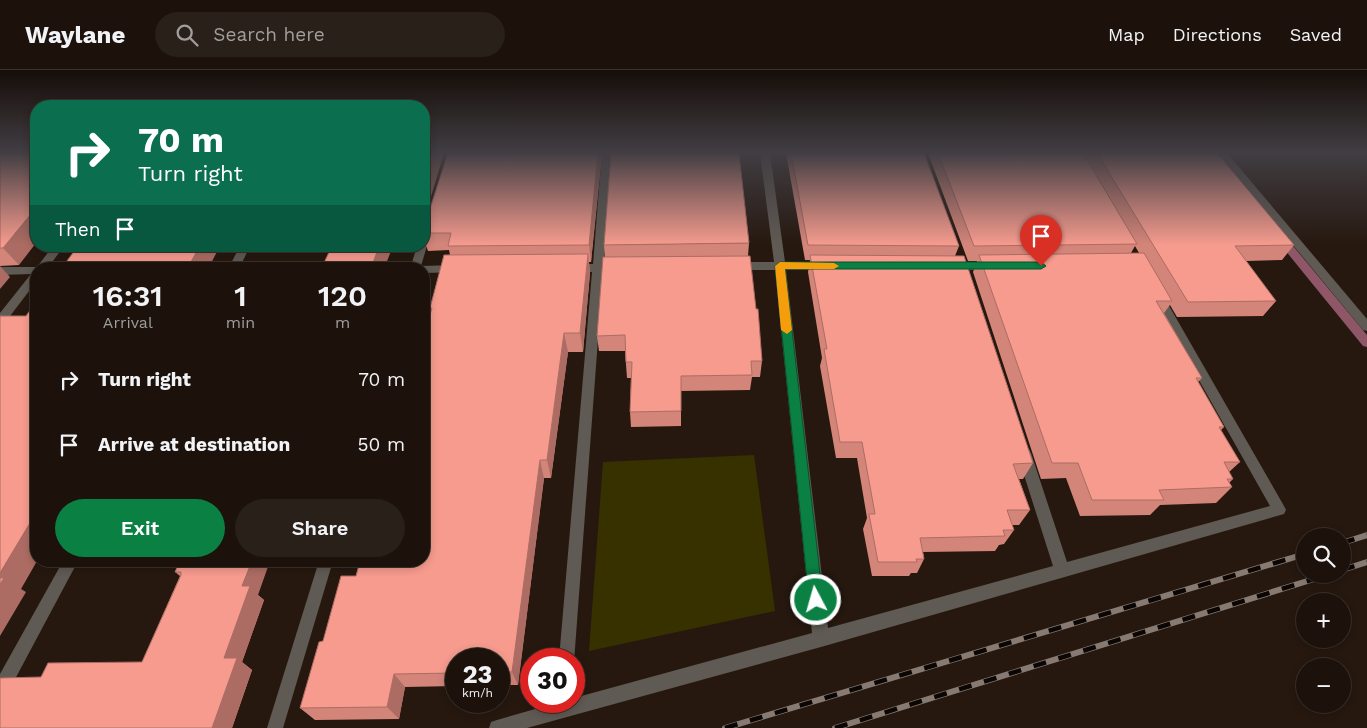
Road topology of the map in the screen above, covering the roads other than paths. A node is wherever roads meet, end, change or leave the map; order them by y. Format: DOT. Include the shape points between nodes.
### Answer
graph roads {
  1 [pos="604,184"];
  2 [pos="769,184"];
  3 [pos="1248,184"];
  4 [pos="54,252"];
  5 [pos="46,262"];
  6 [pos="722,266"];
  7 [pos="780,266"];
  8 [pos="838,266"];
  9 [pos="1002,266"];
  10 [pos="944,267"];
  11 [pos="558,268"];
  12 [pos="596,268"];
  13 [pos="635,268"];
  14 [pos="430,269"];
  15 [pos="472,269"];
  16 [pos="30,270"];
  17 [pos="0,271"];
  18 [pos="30,283"];
  19 [pos="1153,289"];
  20 [pos="0,321"];
  21 [pos="1367,327"];
  22 [pos="1019,438"];
  23 [pos="68,567"];
  24 [pos="324,567"];
  25 [pos="1062,571"];
  26 [pos="821,639"];
  27 [pos="568,648"];
  28 [pos="0,690"];
  29 [pos="585,700"];
  30 [pos="541,713"];
  31 [pos="275,728"];
  32 [pos="497,728"];
  1 -- 12 [label="street"];
  2 -- 7 [label="street"];
  3 -- 21 [label="street"];
  4 -- 5 [label="street"];
  6 -- 7 [label="street"];
  7 -- 8 [label="street"];
  7 -- 26 [label="street"];
  9 -- 10 [label="street"];
  11 -- 12 [label="street"];
  12 -- 13 [label="street"];
  12 -- 27 [label="street"];
  14 -- 15 [label="street"];
  16 -- 17 [label="street"];
  18 -- 20 [label="street"];
  19 -- 25 [label="street" via="1279,510"];
  22 -- 25 [label="street"];
  23 -- 28 [label="street"];
  24 -- 31 [label="street"];
  25 -- 26 [label="street"];
  26 -- 29 [label="street"];
  30 -- 32 [label="street"];
}
